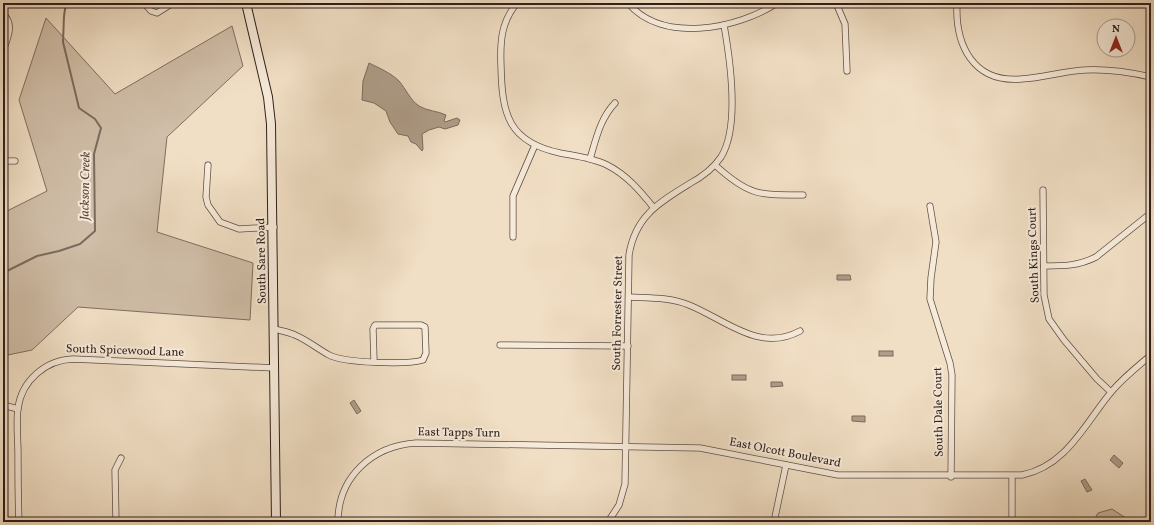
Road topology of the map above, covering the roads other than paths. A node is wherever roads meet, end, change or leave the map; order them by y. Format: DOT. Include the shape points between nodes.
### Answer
graph roads {
  1 [pos="144,3"];
  2 [pos="173,3"];
  3 [pos="246,3"];
  4 [pos="517,3"];
  5 [pos="628,3"];
  6 [pos="777,3"];
  7 [pos="836,3"];
  8 [pos="957,3"];
  9 [pos="3,14"];
  10 [pos="724,25"];
  11 [pos="3,51"];
  12 [pos="847,71"];
  13 [pos="1151,77"];
  14 [pos="615,103"];
  15 [pos="535,145"];
  16 [pos="590,159"];
  17 [pos="3,161"];
  18 [pos="15,161"];
  19 [pos="208,165"];
  20 [pos="715,165"];
  21 [pos="1043,190"];
  22 [pos="804,195"];
  23 [pos="930,206"];
  24 [pos="654,208"];
  25 [pos="1151,213"];
  26 [pos="274,227"];
  27 [pos="513,237"];
  28 [pos="1044,266"];
  29 [pos="629,297"];
  30 [pos="274,330"];
  31 [pos="800,331"];
  32 [pos="500,345"];
  33 [pos="628,346"];
  34 [pos="1151,355"];
  35 [pos="374,361"];
  36 [pos="275,368"];
  37 [pos="1111,392"];
  38 [pos="3,405"];
  39 [pos="18,408"];
  40 [pos="626,446"];
  41 [pos="121,458"];
  42 [pos="786,465"];
  43 [pos="1012,476"];
  44 [pos="951,477"];
  45 [pos="18,522"];
  46 [pos="116,522"];
  47 [pos="276,522"];
  48 [pos="338,522"];
  49 [pos="608,522"];
  50 [pos="774,522"];
  51 [pos="1012,522"];
  1 -- 2 [label="street" via="151,11 157,13"];
  3 -- 26 [label="main road, South Sare Road" via="268,97"];
  4 -- 15 [label="street" via="506,18 502,34 502,101 514,127"];
  5 -- 10 [label="street" via="644,17 664,26"];
  6 -- 10 [label="street" via="758,14"];
  7 -- 12 [label="street" via="845,24"];
  8 -- 13 [label="street" via="957,25 962,45 974,62 992,75 1022,79 1071,71 1097,70"];
  9 -- 11 [label="street" via="8,18 10,25"];
  10 -- 20 [label="street, South Forrester Street" via="731,67 730,130 726,148"];
  14 -- 16 [label="street" via="601,123"];
  15 -- 16 [label="street"];
  15 -- 27 [label="street" via="513,196"];
  16 -- 24 [label="street" via="623,174"];
  17 -- 18 [label="street"];
  19 -- 26 [label="street" via="206,197 208,205 220,222 239,229"];
  20 -- 22 [label="street" via="735,183 749,191"];
  20 -- 24 [label="street, South Forrester Street"];
  21 -- 28 [label="street, South Kings Court"];
  23 -- 44 [label="street, South Dale Court" via="936,242 930,299 952,375"];
  24 -- 29 [label="street, South Forrester Street" via="641,221 631,244"];
  25 -- 28 [label="street" via="1096,257 1086,262 1074,266"];
  26 -- 30 [label="main road, South Sare Road"];
  28 -- 37 [label="street, South Kings Court" via="1044,295 1049,319 1092,374"];
  29 -- 31 [label="street" via="662,298 680,302 756,336 784,338"];
  29 -- 33 [label="street, South Forrester Street"];
  30 -- 35 [label="street" via="294,334 339,359"];
  30 -- 36 [label="main road, South Sare Road"];
  32 -- 33 [label="street"];
  33 -- 40 [label="street, South Forrester Street"];
  34 -- 37 [label="street, East Olcott Boulevard"];
  35 -- 35 [label="street" via="423,360 426,353 425,327 421,324 375,325"];
  36 -- 39 [label="street, South Spicewood Lane" via="66,359 35,375 22,393"];
  36 -- 47 [label="main road, South Sare Road"];
  37 -- 43 [label="street, East Olcott Boulevard" via="1069,448 1056,460 1028,474"];
  38 -- 39 [label="street"];
  39 -- 45 [label="street, South Spicewood Lane"];
  40 -- 42 [label="street, East Olcott Boulevard" via="700,448"];
  40 -- 48 [label="street, East Tapps Turn" via="416,443 398,445 379,452 353,473 342,494"];
  40 -- 49 [label="street, South Forrester Street" via="624,488 619,505"];
  41 -- 46 [label="street" via="115,470"];
  42 -- 44 [label="street, East Olcott Boulevard" via="838,475"];
  42 -- 50 [label="street"];
  43 -- 44 [label="street, East Olcott Boulevard"];
  43 -- 51 [label="street"];
}
